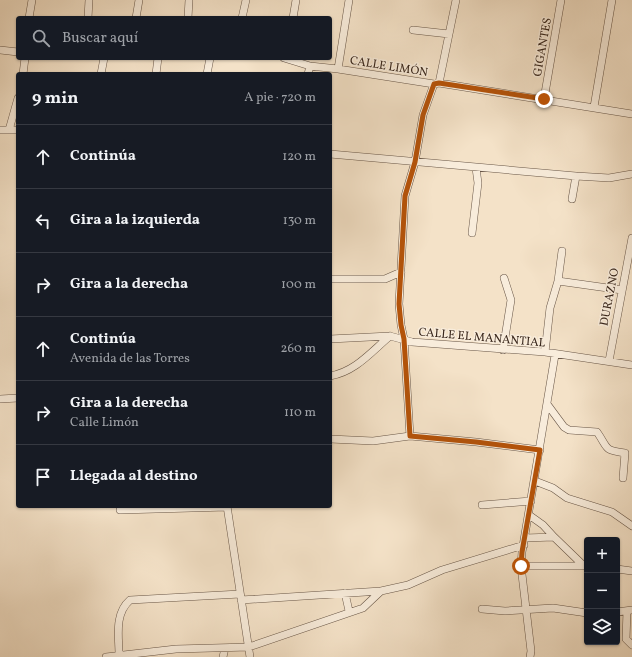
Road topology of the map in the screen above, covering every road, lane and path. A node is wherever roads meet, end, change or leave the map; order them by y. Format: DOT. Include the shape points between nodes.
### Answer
graph roads {
  1 [pos="32,0"];
  2 [pos="89,0"];
  3 [pos="139,0"];
  4 [pos="189,0"];
  5 [pos="246,0"];
  6 [pos="296,0"];
  7 [pos="349,0"];
  8 [pos="456,0"];
  9 [pos="561,0"];
  10 [pos="612,0"];
  11 [pos="29,16"];
  12 [pos="88,16"];
  13 [pos="136,16"];
  14 [pos="188,16"];
  15 [pos="242,16"];
  16 [pos="293,16"];
  17 [pos="413,30"];
  18 [pos="449,34"];
  19 [pos="0,50"];
  20 [pos="16,52"];
  21 [pos="25,60"];
  22 [pos="104,60"];
  23 [pos="158,60"];
  24 [pos="210,60"];
  25 [pos="292,60"];
  26 [pos="310,66"];
  27 [pos="338,69"];
  28 [pos="23,72"];
  29 [pos="101,72"];
  30 [pos="156,72"];
  31 [pos="207,72"];
  32 [pos="308,72"];
  33 [pos="437,84"];
  34 [pos="544,99"];
  35 [pos="16,105"];
  36 [pos="594,107"];
  37 [pos="632,114"];
  38 [pos="0,130"];
  39 [pos="9,130"];
  40 [pos="16,130"];
  41 [pos="332,154"];
  42 [pos="415,162"];
  43 [pos="476,168"];
  44 [pos="632,174"];
  45 [pos="576,176"];
  46 [pos="572,199"];
  47 [pos="472,233"];
  48 [pos="632,238"];
  49 [pos="562,251"];
  50 [pos="401,272"];
  51 [pos="504,278"];
  52 [pos="332,279"];
  53 [pos="558,281"];
  54 [pos="622,290"];
  55 [pos="390,336"];
  56 [pos="332,339"];
  57 [pos="404,339"];
  58 [pos="503,350"];
  59 [pos="545,352"];
  60 [pos="555,355"];
  61 [pos="608,361"];
  62 [pos="632,365"];
  63 [pos="332,376"];
  64 [pos="0,398"];
  65 [pos="16,398"];
  66 [pos="547,404"];
  67 [pos="410,436"];
  68 [pos="332,439"];
  69 [pos="540,450"];
  70 [pos="623,478"];
  71 [pos="535,482"];
  72 [pos="532,501"];
  73 [pos="482,504"];
  74 [pos="191,508"];
  75 [pos="227,508"];
  76 [pos="120,510"];
  77 [pos="529,515"];
  78 [pos="632,526"];
  79 [pos="554,536"];
  80 [pos="525,538"];
  81 [pos="524,545"];
  82 [pos="584,565"];
  83 [pos="521,566"];
  84 [pos="584,566"];
  85 [pos="620,569"];
  86 [pos="632,571"];
  87 [pos="381,591"];
  88 [pos="345,593"];
  89 [pos="241,597"];
  90 [pos="525,608"];
  91 [pos="482,609"];
  92 [pos="629,610"];
  93 [pos="349,612"];
  94 [pos="584,613"];
  95 [pos="632,645"];
  96 [pos="249,647"];
  97 [pos="225,648"];
  98 [pos="158,654"];
  99 [pos="119,655"];
  100 [pos="106,657"];
  101 [pos="223,657"];
  102 [pos="250,657"];
  103 [pos="530,657"];
  1 -- 11 [label="street"];
  2 -- 12 [label="street"];
  3 -- 13 [label="street"];
  4 -- 14 [label="street"];
  5 -- 15 [label="street"];
  6 -- 16 [label="street"];
  7 -- 27 [label="street"];
  8 -- 18 [label="street"];
  9 -- 34 [label="street, GIGANTES"];
  10 -- 36 [label="street"];
  17 -- 18 [label="street"];
  18 -- 33 [label="street"];
  19 -- 20 [label="street"];
  21 -- 28 [label="street"];
  22 -- 29 [label="street"];
  23 -- 30 [label="street"];
  24 -- 31 [label="street"];
  25 -- 26 [label="street, CALLE LIMÓN"];
  26 -- 27 [label="street, CALLE LIMÓN"];
  26 -- 32 [label="street"];
  27 -- 33 [label="street, CALLE LIMÓN"];
  33 -- 34 [label="street, CALLE LIMÓN"];
  33 -- 42 [label="street" via="423,115"];
  34 -- 36 [label="street, CALLE LIMÓN"];
  35 -- 39 [label="street"];
  36 -- 37 [label="street, CALLE LIMÓN"];
  38 -- 39 [label="street"];
  39 -- 40 [label="street"];
  41 -- 42 [label="street"];
  42 -- 43 [label="street"];
  42 -- 50 [label="street" via="405,196"];
  43 -- 45 [label="street"];
  43 -- 47 [label="street" via="478,183"];
  44 -- 45 [label="street" via="609,178"];
  45 -- 46 [label="street"];
  48 -- 54 [label="street, DURAZNO"];
  49 -- 53 [label="street"];
  50 -- 52 [label="street" via="385,279"];
  50 -- 57 [label="street" via="399,304"];
  51 -- 58 [label="street" via="511,300"];
  53 -- 54 [label="street"];
  53 -- 59 [label="street" via="550,308"];
  54 -- 61 [label="street, DURAZNO"];
  55 -- 56 [label="street, CALLE EL MANANTIAL"];
  55 -- 57 [label="street, CALLE EL MANANTIAL"];
  55 -- 63 [label="street" via="352,368 343,374"];
  57 -- 58 [label="street, CALLE EL MANANTIAL" via="412,342"];
  57 -- 67 [label="street"];
  58 -- 59 [label="street, CALLE EL MANANTIAL"];
  59 -- 60 [label="street, CALLE EL MANANTIAL"];
  60 -- 61 [label="street, CALLE EL MANANTIAL"];
  60 -- 66 [label="street"];
  61 -- 62 [label="street, CALLE EL MANANTIAL"];
  64 -- 65 [label="street"];
  66 -- 69 [label="street"];
  66 -- 70 [label="street" via="564,427 569,430 597,432 610,451 625,452"];
  67 -- 68 [label="street" via="373,441"];
  67 -- 69 [label="street"];
  69 -- 71 [label="street"];
  71 -- 72 [label="street"];
  71 -- 78 [label="street" via="553,488 566,498 612,512"];
  72 -- 73 [label="street"];
  72 -- 77 [label="street"];
  74 -- 76 [label="street"];
  75 -- 89 [label="street"];
  77 -- 79 [label="street"];
  77 -- 80 [label="street"];
  79 -- 80 [label="street"];
  79 -- 82 [label="street"];
  80 -- 81 [label="street"];
  81 -- 83 [label="street"];
  81 -- 87 [label="street" via="442,570 408,585"];
  83 -- 84 [label="street"];
  83 -- 90 [label="street"];
  85 -- 86 [label="street"];
  87 -- 88 [label="street"];
  87 -- 93 [label="street" via="363,608"];
  88 -- 89 [label="street"];
  88 -- 93 [label="street"];
  89 -- 96 [label="street"];
  89 -- 99 [label="street" via="130,600 119,617"];
  90 -- 91 [label="street" via="505,611"];
  90 -- 94 [label="street" via="553,608"];
  90 -- 103 [label="street"];
  92 -- 95 [label="street" via="626,639"];
  93 -- 96 [label="street"];
  96 -- 97 [label="street"];
  96 -- 102 [label="street"];
  97 -- 98 [label="street"];
  97 -- 101 [label="street"];
  98 -- 99 [label="street"];
  99 -- 100 [label="street"];
}
